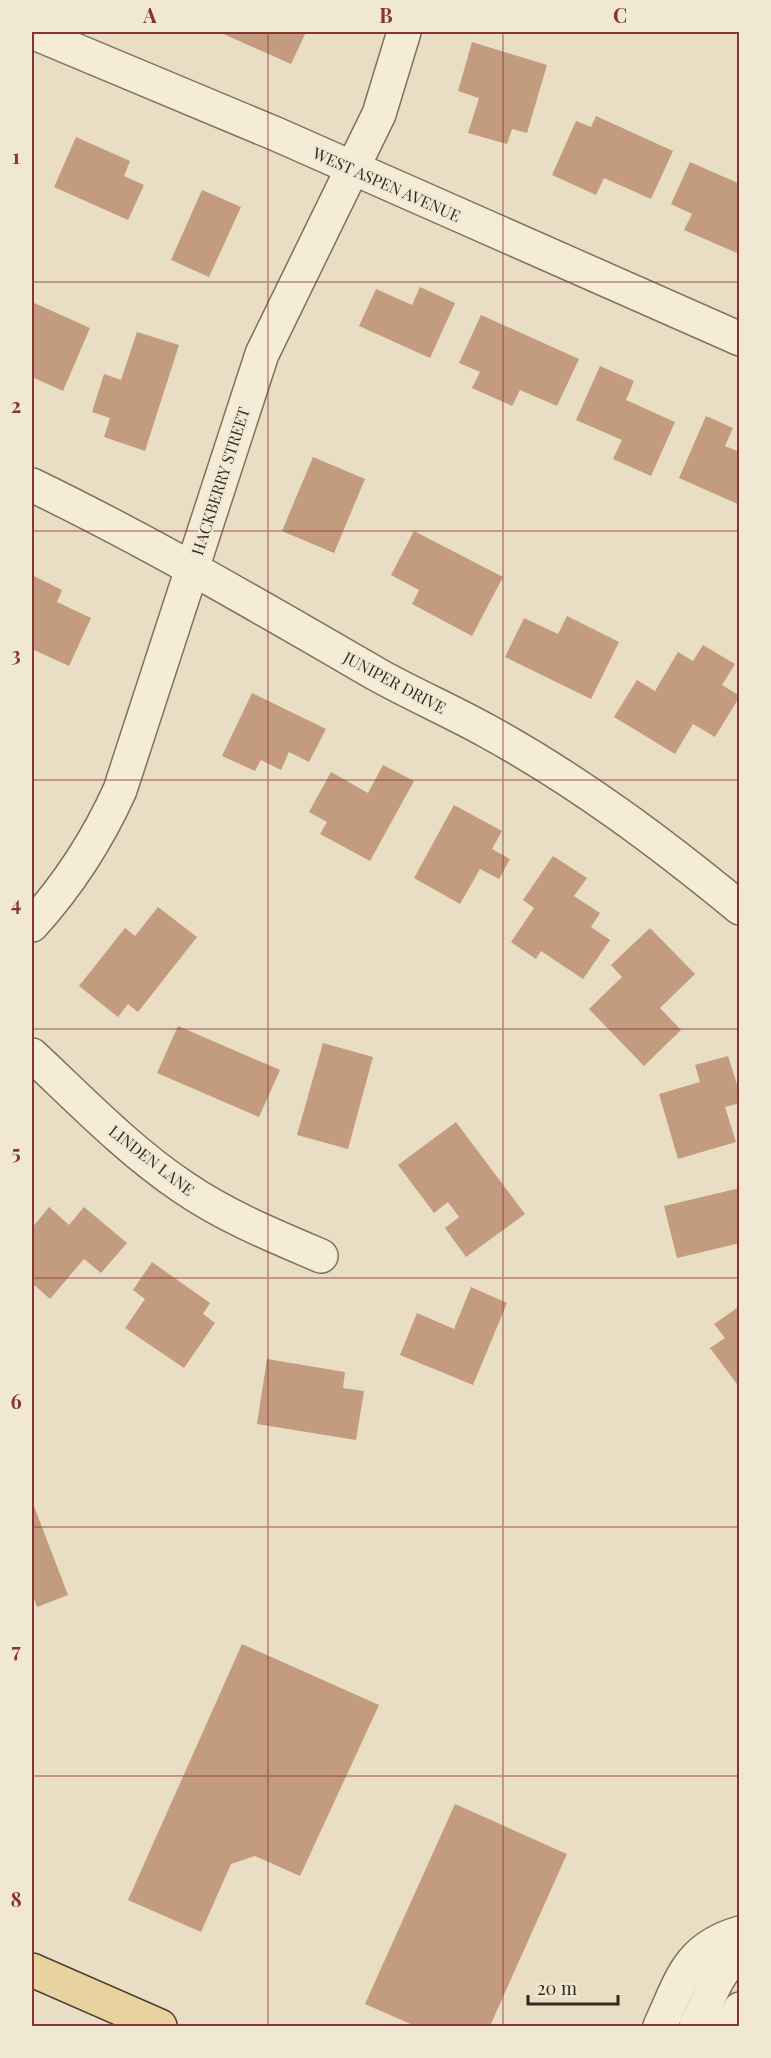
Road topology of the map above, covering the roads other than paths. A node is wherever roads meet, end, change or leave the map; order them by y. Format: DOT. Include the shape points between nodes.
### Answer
graph roads {
  1 [pos="32,32"];
  2 [pos="404,32"];
  3 [pos="354,169"];
  4 [pos="740,339"];
  5 [pos="32,484"];
  6 [pos="191,569"];
  7 [pos="740,908"];
  8 [pos="32,925"];
  9 [pos="32,1055"];
  10 [pos="321,1256"];
  11 [pos="740,1933"];
  12 [pos="740,1939"];
  13 [pos="740,1950"];
  14 [pos="32,1970"];
  15 [pos="740,1973"];
  16 [pos="740,2009"];
  17 [pos="160,2026"];
  18 [pos="660,2026"];
  19 [pos="676,2026"];
  20 [pos="696,2026"];
  21 [pos="714,2026"];
  22 [pos="731,2026"];
  1 -- 3 [label="street, WEST ASPEN AVENUE"];
  2 -- 3 [label="street, HACKBERRY STREET" via="382,105"];
  3 -- 4 [label="street, WEST ASPEN AVENUE"];
  3 -- 6 [label="street, HACKBERRY STREET" via="262,354"];
  5 -- 6 [label="street, JUNIPER DRIVE"];
  6 -- 7 [label="street, JUNIPER DRIVE" via="395,684 487,730 575,784 660,842"];
  6 -- 8 [label="street, HACKBERRY STREET" via="131,759 105,825 62,892"];
  9 -- 10 [label="street, LINDEN LANE" via="122,1138 183,1187 250,1225"];
  11 -- 18 [label="street" via="721,1938 689,1963"];
  12 -- 19 [label="street" via="712,1956"];
  13 -- 20 [label="street" via="718,1977"];
  14 -- 17 [label="main road"];
  15 -- 21 [label="street"];
  16 -- 22 [label="street"];
}
